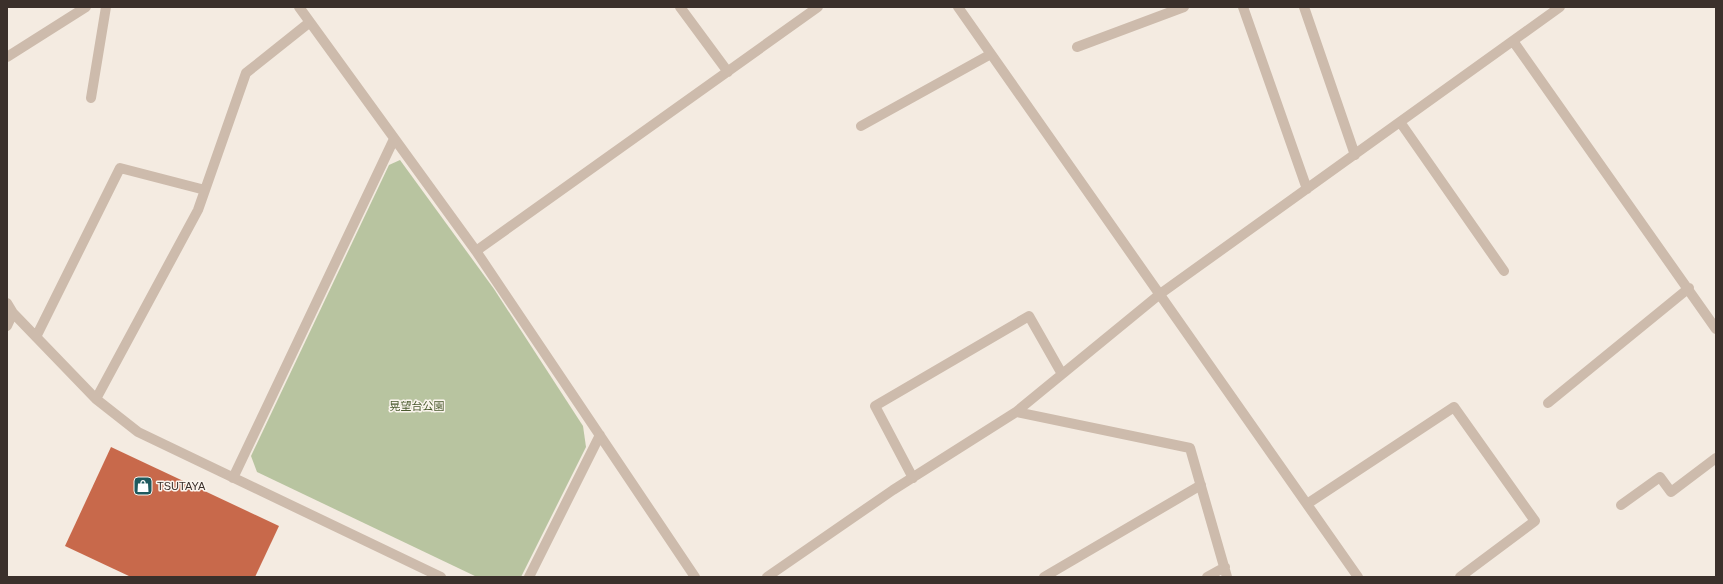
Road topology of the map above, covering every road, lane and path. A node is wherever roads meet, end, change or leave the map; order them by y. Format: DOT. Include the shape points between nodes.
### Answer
graph roads {
  1 [pos="86,7"];
  2 [pos="106,7"];
  3 [pos="299,7"];
  4 [pos="680,7"];
  5 [pos="818,7"];
  6 [pos="958,7"];
  7 [pos="1184,7"];
  8 [pos="1244,7"];
  9 [pos="1304,7"];
  10 [pos="1560,7"];
  11 [pos="310,22"];
  12 [pos="1513,41"];
  13 [pos="1078,47"];
  14 [pos="991,54"];
  15 [pos="7,57"];
  16 [pos="728,72"];
  17 [pos="90,98"];
  18 [pos="1400,122"];
  19 [pos="861,126"];
  20 [pos="394,139"];
  21 [pos="1355,155"];
  22 [pos="1307,189"];
  23 [pos="205,190"];
  24 [pos="476,251"];
  25 [pos="1504,271"];
  26 [pos="1689,288"];
  27 [pos="1160,294"];
  28 [pos="7,303"];
  29 [pos="13,314"];
  30 [pos="7,326"];
  31 [pos="1716,329"];
  32 [pos="36,337"];
  33 [pos="1062,374"];
  34 [pos="96,400"];
  35 [pos="1548,403"];
  36 [pos="1016,412"];
  37 [pos="600,435"];
  38 [pos="1716,458"];
  39 [pos="233,478"];
  40 [pos="913,478"];
  41 [pos="1200,485"];
  42 [pos="1307,504"];
  43 [pos="1621,505"];
  44 [pos="1226,572"];
  45 [pos="440,577"];
  46 [pos="529,577"];
  47 [pos="695,577"];
  48 [pos="767,577"];
  49 [pos="1044,577"];
  50 [pos="1207,577"];
  51 [pos="1358,577"];
  52 [pos="1460,577"];
  1 -- 15 [label="street"];
  2 -- 17 [label="street"];
  3 -- 11 [label="street"];
  4 -- 16 [label="street"];
  5 -- 16 [label="street"];
  6 -- 14 [label="street"];
  7 -- 13 [label="street"];
  8 -- 22 [label="street"];
  9 -- 21 [label="street"];
  10 -- 12 [label="street"];
  11 -- 20 [label="street"];
  11 -- 23 [label="street" via="246,74"];
  12 -- 18 [label="street"];
  12 -- 26 [label="street"];
  14 -- 19 [label="street"];
  14 -- 27 [label="street"];
  16 -- 24 [label="street"];
  18 -- 21 [label="street"];
  18 -- 25 [label="street"];
  20 -- 24 [label="street"];
  20 -- 39 [label="street"];
  21 -- 22 [label="street"];
  22 -- 27 [label="street"];
  23 -- 32 [label="street" via="120,168"];
  23 -- 34 [label="street" via="198,210"];
  24 -- 37 [label="street"];
  26 -- 31 [label="street"];
  26 -- 35 [label="street"];
  27 -- 33 [label="street"];
  27 -- 42 [label="street"];
  28 -- 29 [label="street"];
  29 -- 30 [label="street"];
  29 -- 32 [label="street"];
  32 -- 34 [label="street"];
  33 -- 36 [label="street"];
  33 -- 40 [label="street" via="1029,316 875,406"];
  34 -- 39 [label="street" via="138,432"];
  36 -- 40 [label="street"];
  36 -- 41 [label="street" via="1190,448"];
  37 -- 46 [label="street"];
  37 -- 47 [label="street"];
  38 -- 43 [label="street" via="1671,492 1660,477"];
  39 -- 45 [label="street"];
  40 -- 48 [label="street"];
  41 -- 44 [label="street"];
  41 -- 49 [label="street"];
  42 -- 51 [label="street"];
  42 -- 52 [label="street" via="1454,407 1535,521"];
  44 -- 50 [label="street"];
}
